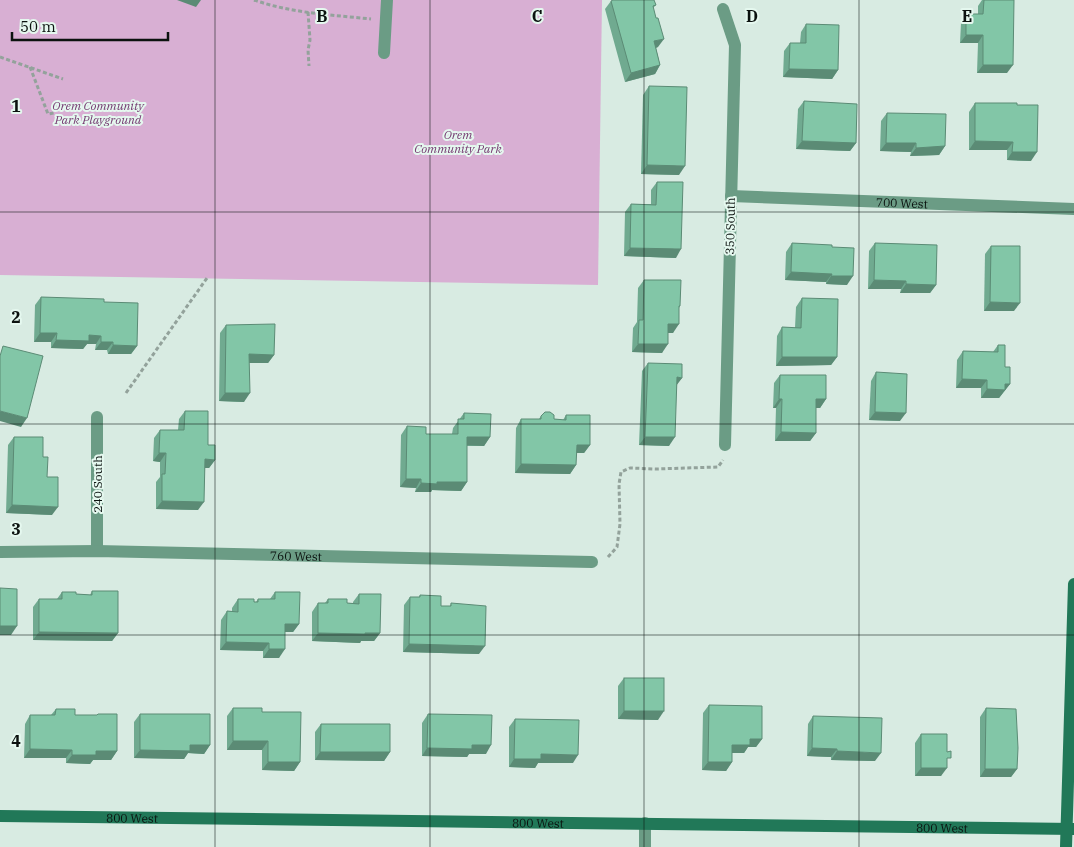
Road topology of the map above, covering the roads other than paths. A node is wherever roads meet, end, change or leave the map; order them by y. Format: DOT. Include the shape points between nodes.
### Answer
graph roads {
  1 [pos="388,0"];
  2 [pos="724,9"];
  3 [pos="384,53"];
  4 [pos="731,196"];
  5 [pos="1074,209"];
  6 [pos="97,416"];
  7 [pos="725,445"];
  8 [pos="97,551"];
  9 [pos="0,552"];
  10 [pos="592,562"];
  11 [pos="1074,584"];
  12 [pos="0,816"];
  13 [pos="645,824"];
  14 [pos="1070,829"];
  15 [pos="645,847"];
  16 [pos="1066,847"];
  1 -- 3 [label="street"];
  2 -- 4 [label="street, 350 South" via="735,45"];
  4 -- 5 [label="street, 700 West"];
  4 -- 7 [label="street, 350 South"];
  6 -- 8 [label="street, 240 South"];
  8 -- 9 [label="street, 760 West"];
  8 -- 10 [label="street, 760 West"];
  11 -- 14 [label="street"];
  12 -- 13 [label="street, 800 West"];
  13 -- 14 [label="street, 800 West"];
  13 -- 15 [label="street"];
  14 -- 16 [label="street"];
}
